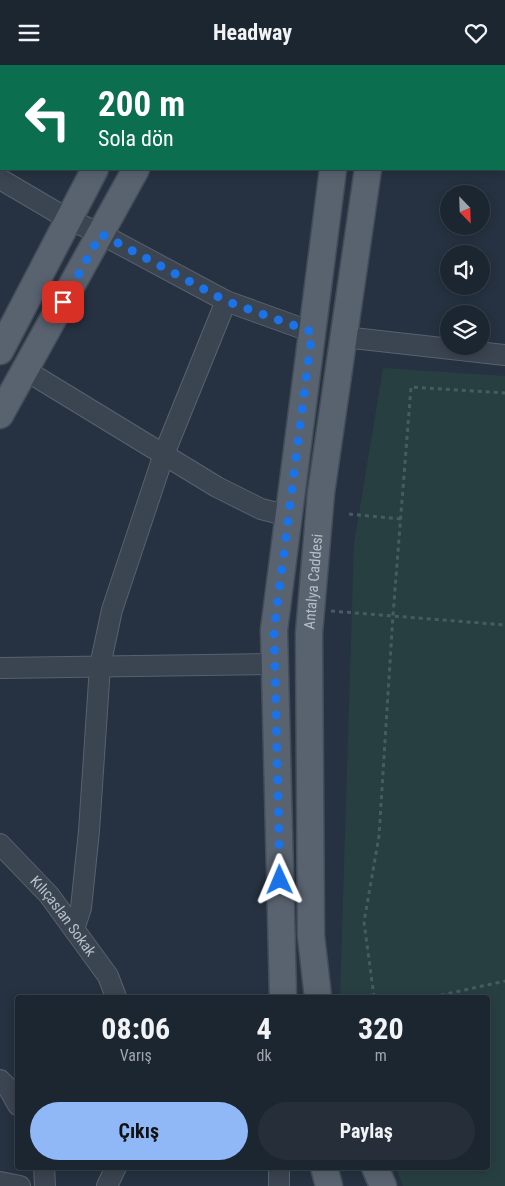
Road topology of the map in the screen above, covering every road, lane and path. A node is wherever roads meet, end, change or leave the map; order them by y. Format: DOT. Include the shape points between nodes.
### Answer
graph roads {
  1 [pos="93,170"];
  2 [pos="135,170"];
  3 [pos="333,170"];
  4 [pos="368,170"];
  5 [pos="0,179"];
  6 [pos="68,219"];
  7 [pos="101,234"];
  8 [pos="226,301"];
  9 [pos="312,332"];
  10 [pos="344,337"];
  11 [pos="0,351"];
  12 [pos="505,355"];
  13 [pos="25,370"];
  14 [pos="505,393"];
  15 [pos="0,415"];
  16 [pos="164,454"];
  17 [pos="349,514"];
  18 [pos="289,516"];
  19 [pos="401,519"];
  20 [pos="311,611"];
  21 [pos="393,615"];
  22 [pos="505,625"];
  23 [pos="275,664"];
  24 [pos="100,666"];
  25 [pos="0,667"];
  26 [pos="0,844"];
  27 [pos="74,929"];
  28 [pos="505,981"];
  29 [pos="115,995"];
  30 [pos="283,995"];
  31 [pos="318,995"];
  32 [pos="374,995"];
  33 [pos="442,995"];
  34 [pos="0,1080"];
  35 [pos="15,1100"];
  36 [pos="44,1170"];
  37 [pos="115,1170"];
  38 [pos="279,1170"];
  39 [pos="325,1170"];
  40 [pos="376,1170"];
  41 [pos="0,1182"];
  42 [pos="20,1186"];
  43 [pos="45,1186"];
  44 [pos="107,1186"];
  45 [pos="279,1186"];
  46 [pos="329,1186"];
  47 [pos="383,1186"];
  1 -- 6 [label="main road"];
  2 -- 7 [label="main road"];
  3 -- 9 [label="main road"];
  4 -- 10 [label="main road, Antalya Caddesi"];
  5 -- 6 [label="street"];
  6 -- 7 [label="street"];
  6 -- 11 [label="main road"];
  7 -- 8 [label="street"];
  7 -- 13 [label="main road"];
  8 -- 9 [label="street"];
  8 -- 16 [label="street"];
  9 -- 18 [label="main road"];
  10 -- 12 [label="street"];
  10 -- 20 [label="main road, Antalya Caddesi" via="321,493"];
  13 -- 15 [label="main road"];
  13 -- 16 [label="street"];
  14 -- 19 [label="path" via="411,387"];
  16 -- 18 [label="street" via="239,499"];
  16 -- 24 [label="street" via="112,610"];
  17 -- 19 [label="path"];
  18 -- 23 [label="main road" via="274,630"];
  19 -- 21 [label="path"];
  20 -- 21 [label="path"];
  20 -- 31 [label="main road, Antalya Caddesi" via="311,936"];
  21 -- 22 [label="path"];
  21 -- 32 [label="path" via="379,836 364,922"];
  23 -- 24 [label="street"];
  23 -- 30 [label="main road"];
  24 -- 25 [label="street"];
  24 -- 27 [label="street" via="90,831 81,908"];
  26 -- 27 [label="street, Kılıçaslan Sokak" via="49,895"];
  27 -- 29 [label="street, Kılıçaslan Sokak" via="108,976"];
  28 -- 33 [label="path"];
  34 -- 35 [label="street"];
  36 -- 43 [label="street"];
  37 -- 44 [label="street"];
  38 -- 45 [label="street"];
  39 -- 46 [label="main road"];
  40 -- 47 [label="main road"];
  41 -- 42 [label="street"];
}
